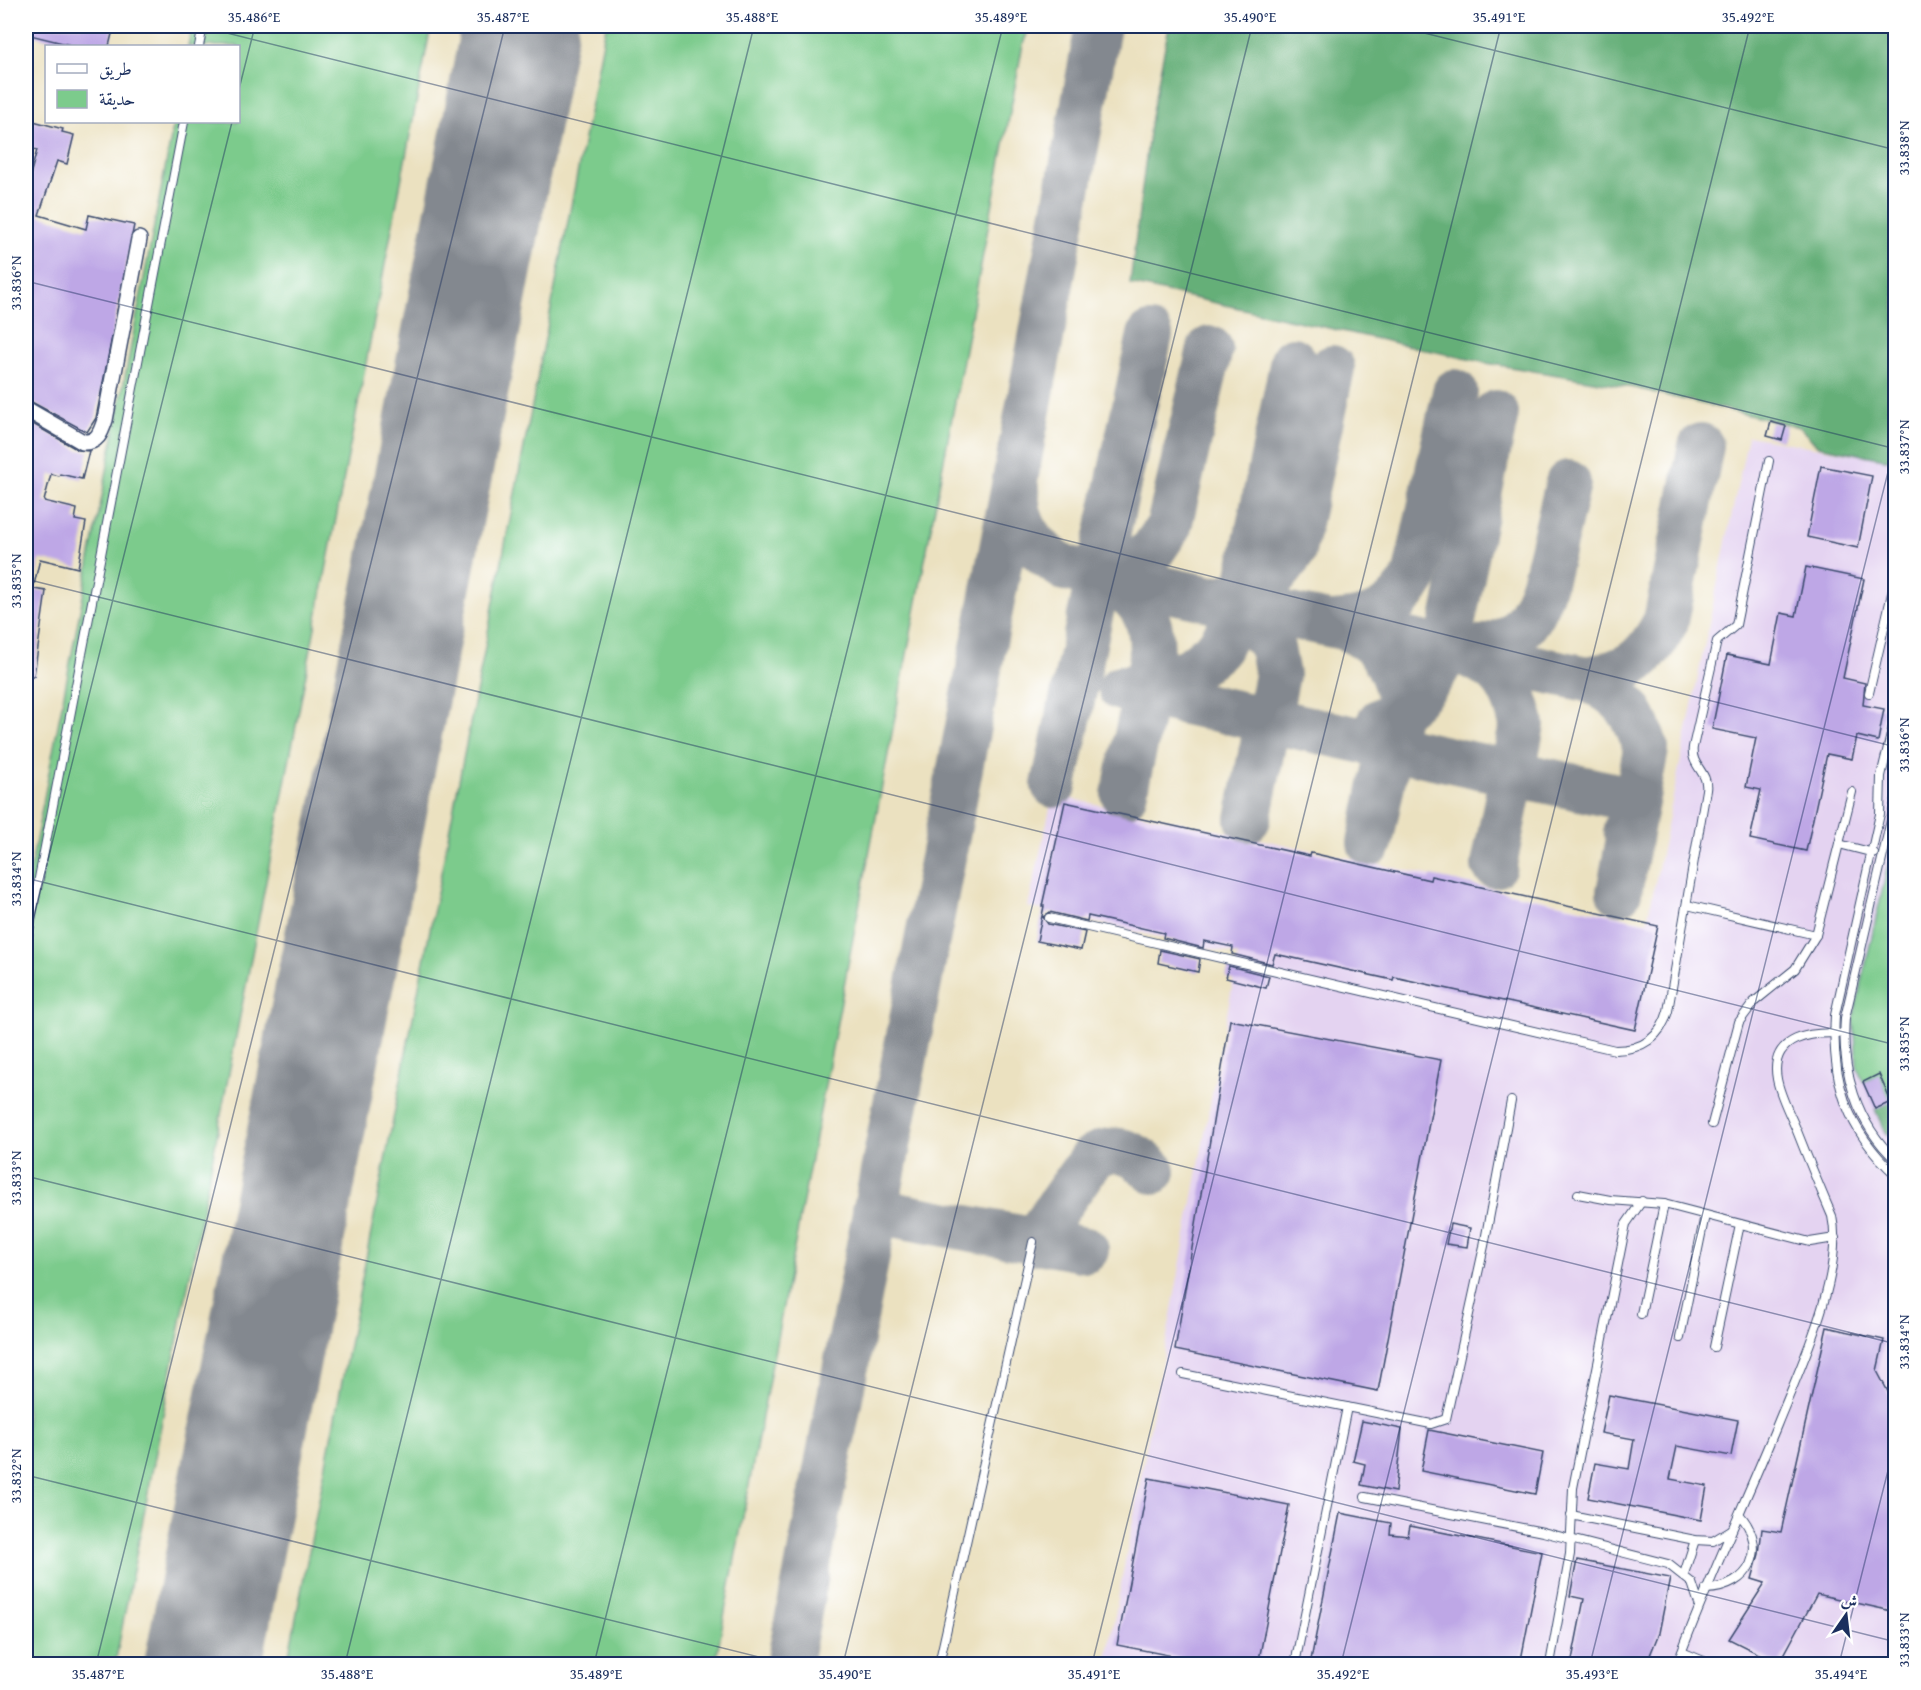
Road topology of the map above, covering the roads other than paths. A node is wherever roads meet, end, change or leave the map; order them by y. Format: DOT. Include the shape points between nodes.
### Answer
graph roads {
  1 [pos="203,26"];
  2 [pos="199,45"];
  3 [pos="184,123"];
  4 [pos="139,238"];
  5 [pos="26,410"];
  6 [pos="1769,461"];
  7 [pos="1896,576"];
  8 [pos="1893,595"];
  9 [pos="1869,693"];
  10 [pos="1896,714"];
  11 [pos="1852,792"];
  12 [pos="1896,799"];
  13 [pos="1839,844"];
  14 [pos="1871,853"];
  15 [pos="1881,855"];
  16 [pos="1687,905"];
  17 [pos="1050,918"];
  18 [pos="1816,935"];
  19 [pos="26,946"];
  20 [pos="1834,1033"];
  21 [pos="1844,1034"];
  22 [pos="1511,1101"];
  23 [pos="1712,1124"];
  24 [pos="1896,1160"];
  25 [pos="1896,1175"];
  26 [pos="1578,1194"];
  27 [pos="1642,1201"];
  28 [pos="1664,1204"];
  29 [pos="1705,1215"];
  30 [pos="1740,1224"];
  31 [pos="1835,1238"];
  32 [pos="1033,1242"];
  33 [pos="1641,1314"];
  34 [pos="1680,1338"];
  35 [pos="1713,1347"];
  36 [pos="1183,1374"];
  37 [pos="1347,1407"];
  38 [pos="1365,1497"];
  39 [pos="1571,1515"];
  40 [pos="1740,1515"];
  41 [pos="1734,1527"];
  42 [pos="1572,1540"];
  43 [pos="1695,1540"];
  44 [pos="1684,1574"];
  45 [pos="1706,1589"];
  46 [pos="1699,1604"];
  47 [pos="1682,1652"];
  48 [pos="939,1665"];
  49 [pos="1295,1665"];
  50 [pos="1550,1665"];
  51 [pos="1677,1665"];
  52 [pos="1711,1665"];
  1 -- 2 [label="lane"];
  3 -- 19 [label="lane"];
  4 -- 5 [label="street" via="100,434 89,443 83,442"];
  6 -- 16 [label="lane" via="1736,626 1717,641 1693,747 1692,758 1707,784"];
  7 -- 8 [label="lane"];
  8 -- 9 [label="lane"];
  10 -- 14 [label="lane" via="1882,771 1881,808"];
  11 -- 13 [label="lane"];
  12 -- 15 [label="lane"];
  13 -- 14 [label="lane"];
  13 -- 18 [label="lane"];
  14 -- 15 [label="lane"];
  14 -- 20 [label="lane"];
  15 -- 21 [label="lane"];
  16 -- 17 [label="lane" via="1666,1021 1646,1044 1625,1050"];
  16 -- 18 [label="lane"];
  18 -- 23 [label="lane" via="1795,969 1754,1002 1739,1022"];
  20 -- 21 [label="lane"];
  20 -- 25 [label="lane" via="1850,1118 1863,1142"];
  20 -- 31 [label="lane" via="1798,1037 1786,1046 1776,1068 1778,1084 1832,1216"];
  21 -- 24 [label="lane" via="1846,1067 1855,1098 1870,1128"];
  22 -- 37 [label="lane" via="1449,1414 1442,1422 1431,1424"];
  26 -- 27 [label="lane"];
  27 -- 28 [label="lane"];
  27 -- 39 [label="lane" via="1626,1224 1573,1488"];
  28 -- 29 [label="lane"];
  28 -- 33 [label="lane"];
  29 -- 30 [label="lane"];
  29 -- 34 [label="lane"];
  30 -- 31 [label="lane" via="1810,1242"];
  30 -- 35 [label="lane"];
  31 -- 40 [label="lane" via="1832,1269 1811,1337"];
  32 -- 48 [label="lane"];
  36 -- 37 [label="lane"];
  37 -- 49 [label="lane"];
  38 -- 42 [label="lane"];
  39 -- 42 [label="lane"];
  39 -- 43 [label="lane"];
  40 -- 41 [label="lane"];
  40 -- 45 [label="lane" via="1753,1535 1753,1559 1748,1570 1730,1585"];
  41 -- 43 [label="lane" via="1721,1538"];
  41 -- 45 [label="lane"];
  42 -- 44 [label="lane" via="1668,1564"];
  42 -- 50 [label="lane"];
  43 -- 44 [label="lane"];
  44 -- 46 [label="lane" via="1692,1583"];
  45 -- 46 [label="lane"];
  46 -- 47 [label="lane"];
  47 -- 51 [label="lane"];
  47 -- 52 [label="lane"];
}
